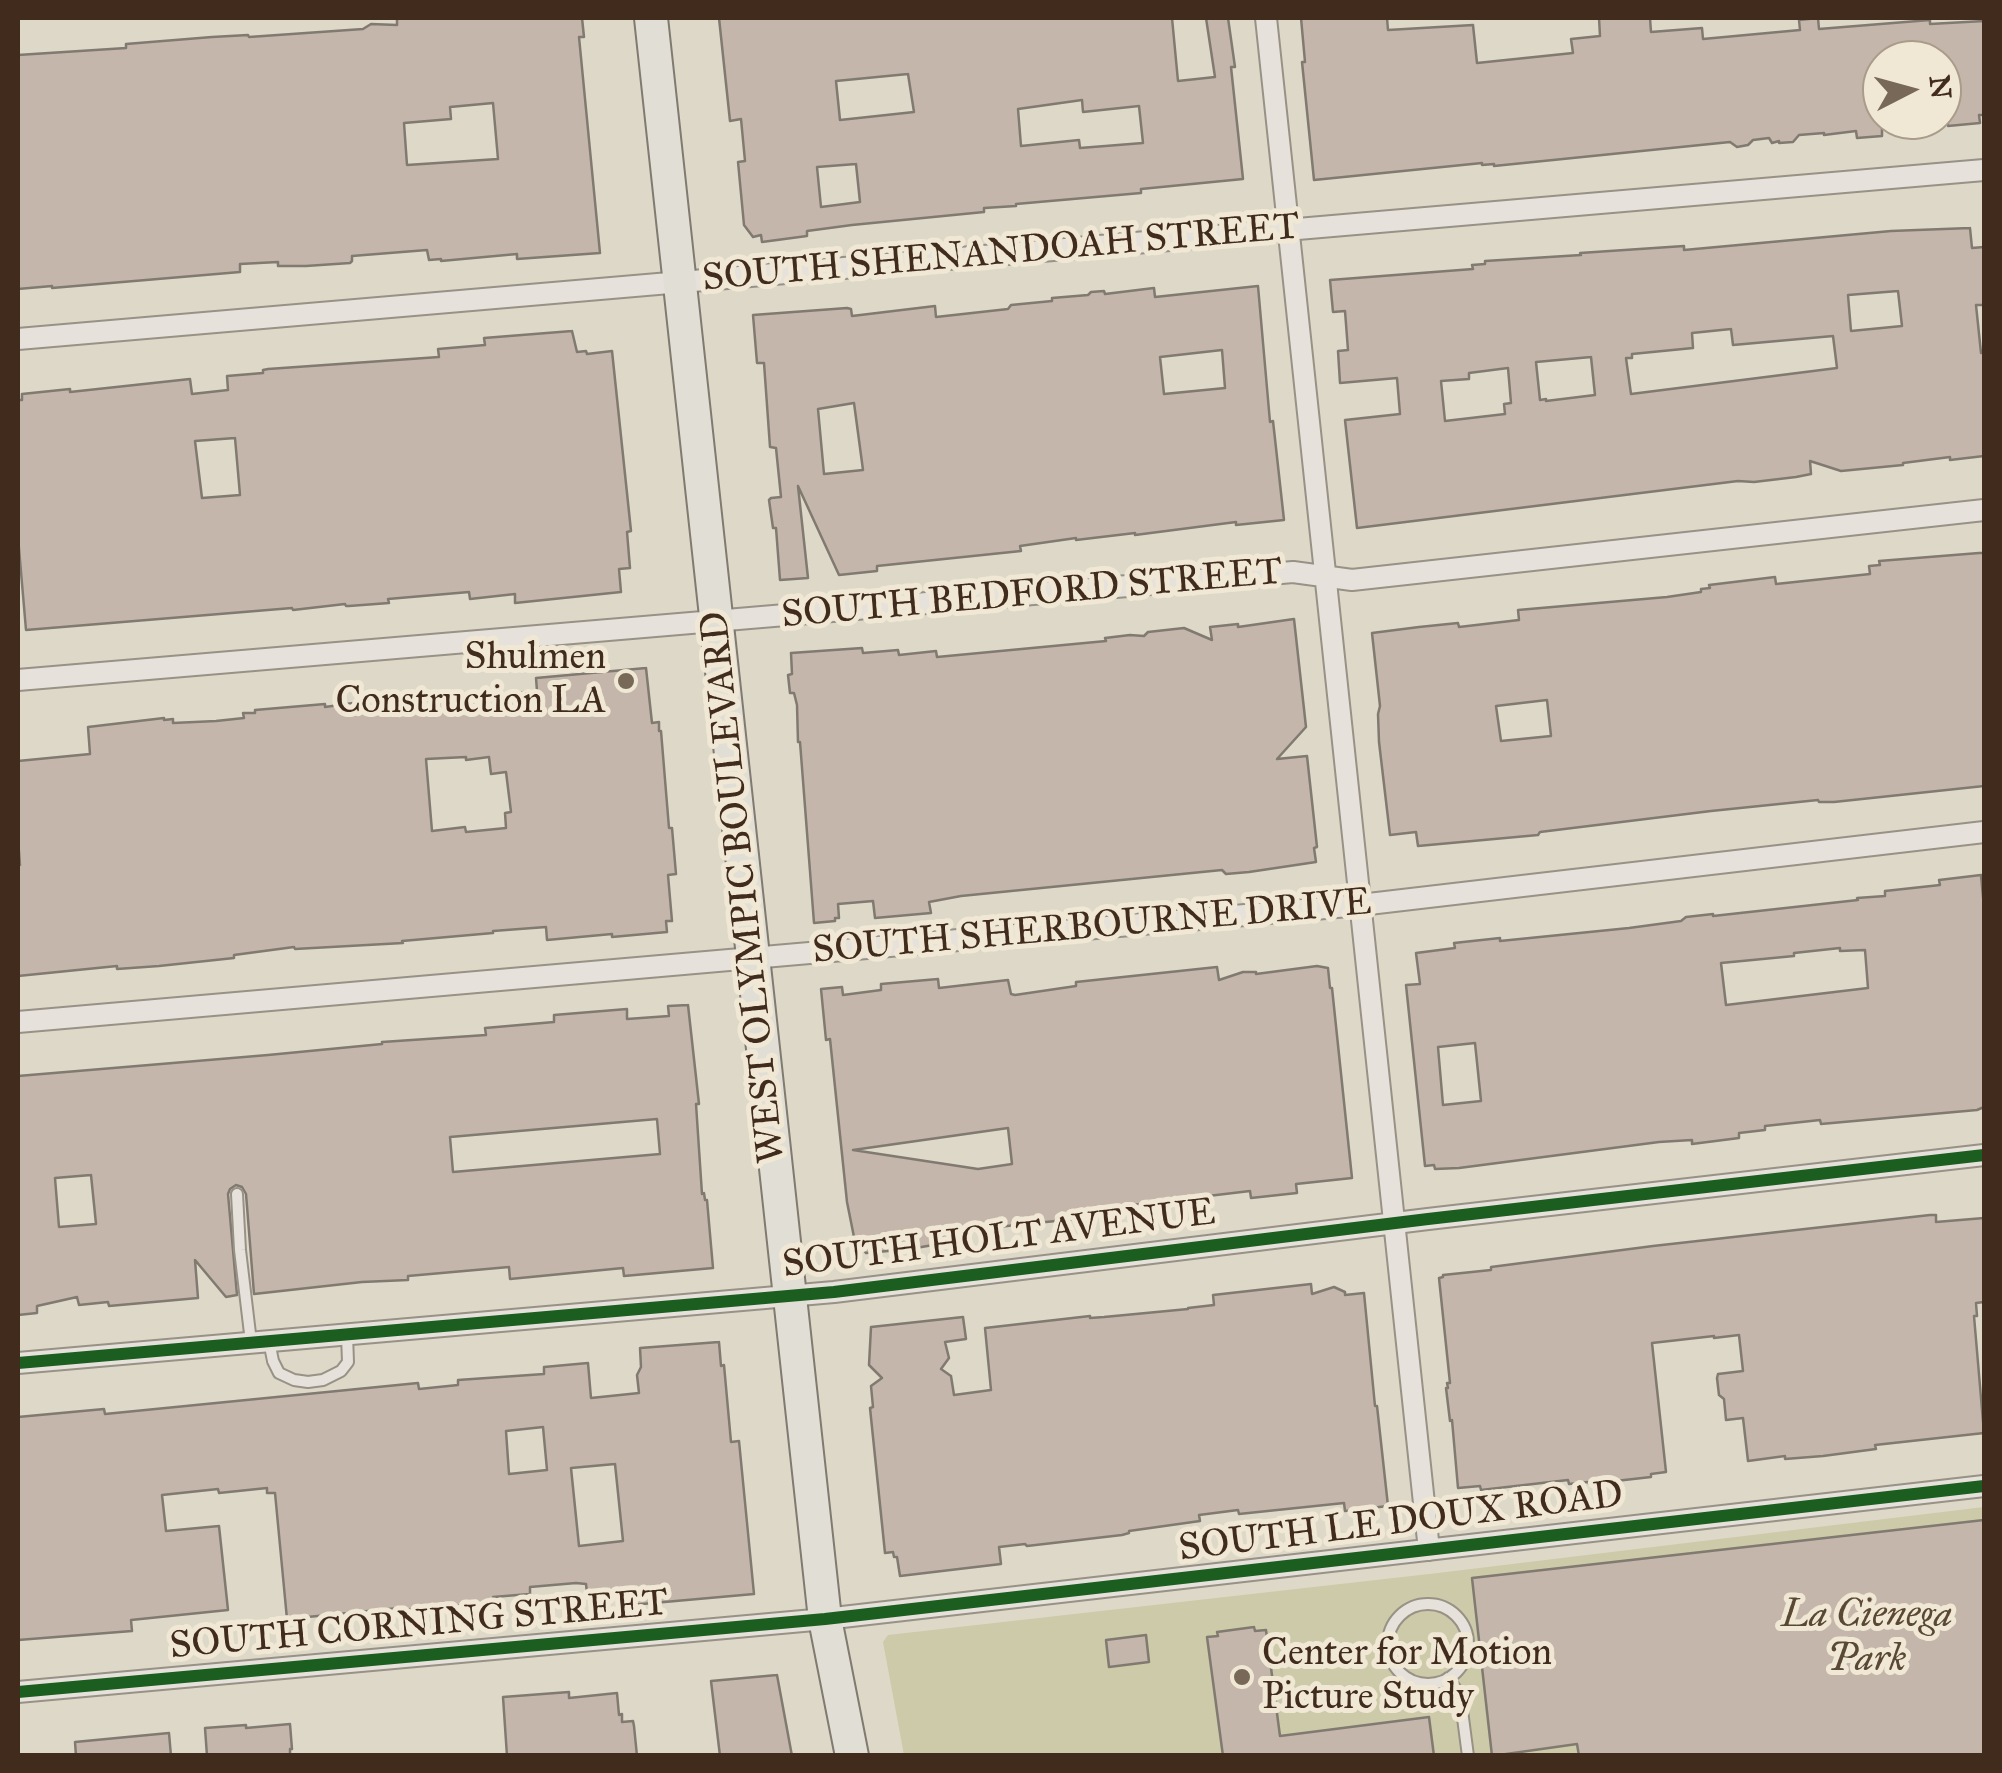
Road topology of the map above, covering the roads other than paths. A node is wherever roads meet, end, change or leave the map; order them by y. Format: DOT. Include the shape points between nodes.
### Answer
graph roads {
  1 [pos="651,18"];
  2 [pos="1266,18"];
  3 [pos="1984,170"];
  4 [pos="1288,229"];
  5 [pos="679,282"];
  6 [pos="18,340"];
  7 [pos="1984,510"];
  8 [pos="1325,577"];
  9 [pos="717,621"];
  10 [pos="18,680"];
  11 [pos="1984,832"];
  12 [pos="1360,905"];
  13 [pos="753,958"];
  14 [pos="18,1022"];
  15 [pos="1984,1156"];
  16 [pos="237,1194"];
  17 [pos="1394,1224"];
  18 [pos="789,1296"];
  19 [pos="346,1334"];
  20 [pos="260,1342"];
  21 [pos="18,1363"];
  22 [pos="1984,1486"];
  23 [pos="1429,1550"];
  24 [pos="825,1619"];
  25 [pos="1448,1678"];
  26 [pos="18,1692"];
  27 [pos="852,1756"];
  28 [pos="1468,1756"];
  1 -- 5 [label="main road, WEST OLYMPIC BOULEVARD"];
  2 -- 4 [label="street"];
  3 -- 4 [label="street, SOUTH SHENANDOAH STREET"];
  4 -- 5 [label="street, SOUTH SHENANDOAH STREET"];
  4 -- 8 [label="street"];
  5 -- 6 [label="street, SOUTH SHENANDOAH STREET"];
  5 -- 9 [label="main road, WEST OLYMPIC BOULEVARD"];
  7 -- 8 [label="street, SOUTH BEDFORD STREET" via="1352,580"];
  8 -- 9 [label="street, SOUTH BEDFORD STREET" via="1292,572"];
  8 -- 12 [label="street"];
  9 -- 10 [label="street, SOUTH BEDFORD STREET"];
  9 -- 13 [label="main road, WEST OLYMPIC BOULEVARD"];
  11 -- 12 [label="street, SOUTH SHERBOURNE DRIVE"];
  12 -- 13 [label="street, SOUTH SHERBOURNE DRIVE"];
  12 -- 17 [label="street"];
  13 -- 14 [label="street, SOUTH SHERBOURNE DRIVE"];
  13 -- 18 [label="main road, WEST OLYMPIC BOULEVARD"];
  15 -- 17 [label="street, SOUTH HOLT AVENUE"];
  16 -- 20 [label="lane" via="240,1250"];
  17 -- 18 [label="street, SOUTH HOLT AVENUE"];
  17 -- 23 [label="street"];
  18 -- 19 [label="street, SOUTH HOLT AVENUE"];
  18 -- 24 [label="main road, WEST OLYMPIC BOULEVARD"];
  19 -- 20 [label="street, SOUTH HOLT AVENUE"];
  19 -- 20 [label="lane" via="348,1362 341,1371 308,1382 279,1372"];
  20 -- 21 [label="street, SOUTH HOLT AVENUE"];
  22 -- 23 [label="street, SOUTH LE DOUX ROAD"];
  23 -- 24 [label="street, SOUTH LE DOUX ROAD"];
  24 -- 26 [label="street, SOUTH CORNING STREET"];
  24 -- 27 [label="main road, WEST OLYMPIC BOULEVARD"];
  25 -- 25 [label="lane" via="1467,1651 1464,1625 1433,1604 1408,1609 1390,1628 1394,1666 1416,1683"];
  25 -- 28 [label="lane" via="1460,1695"];
}
